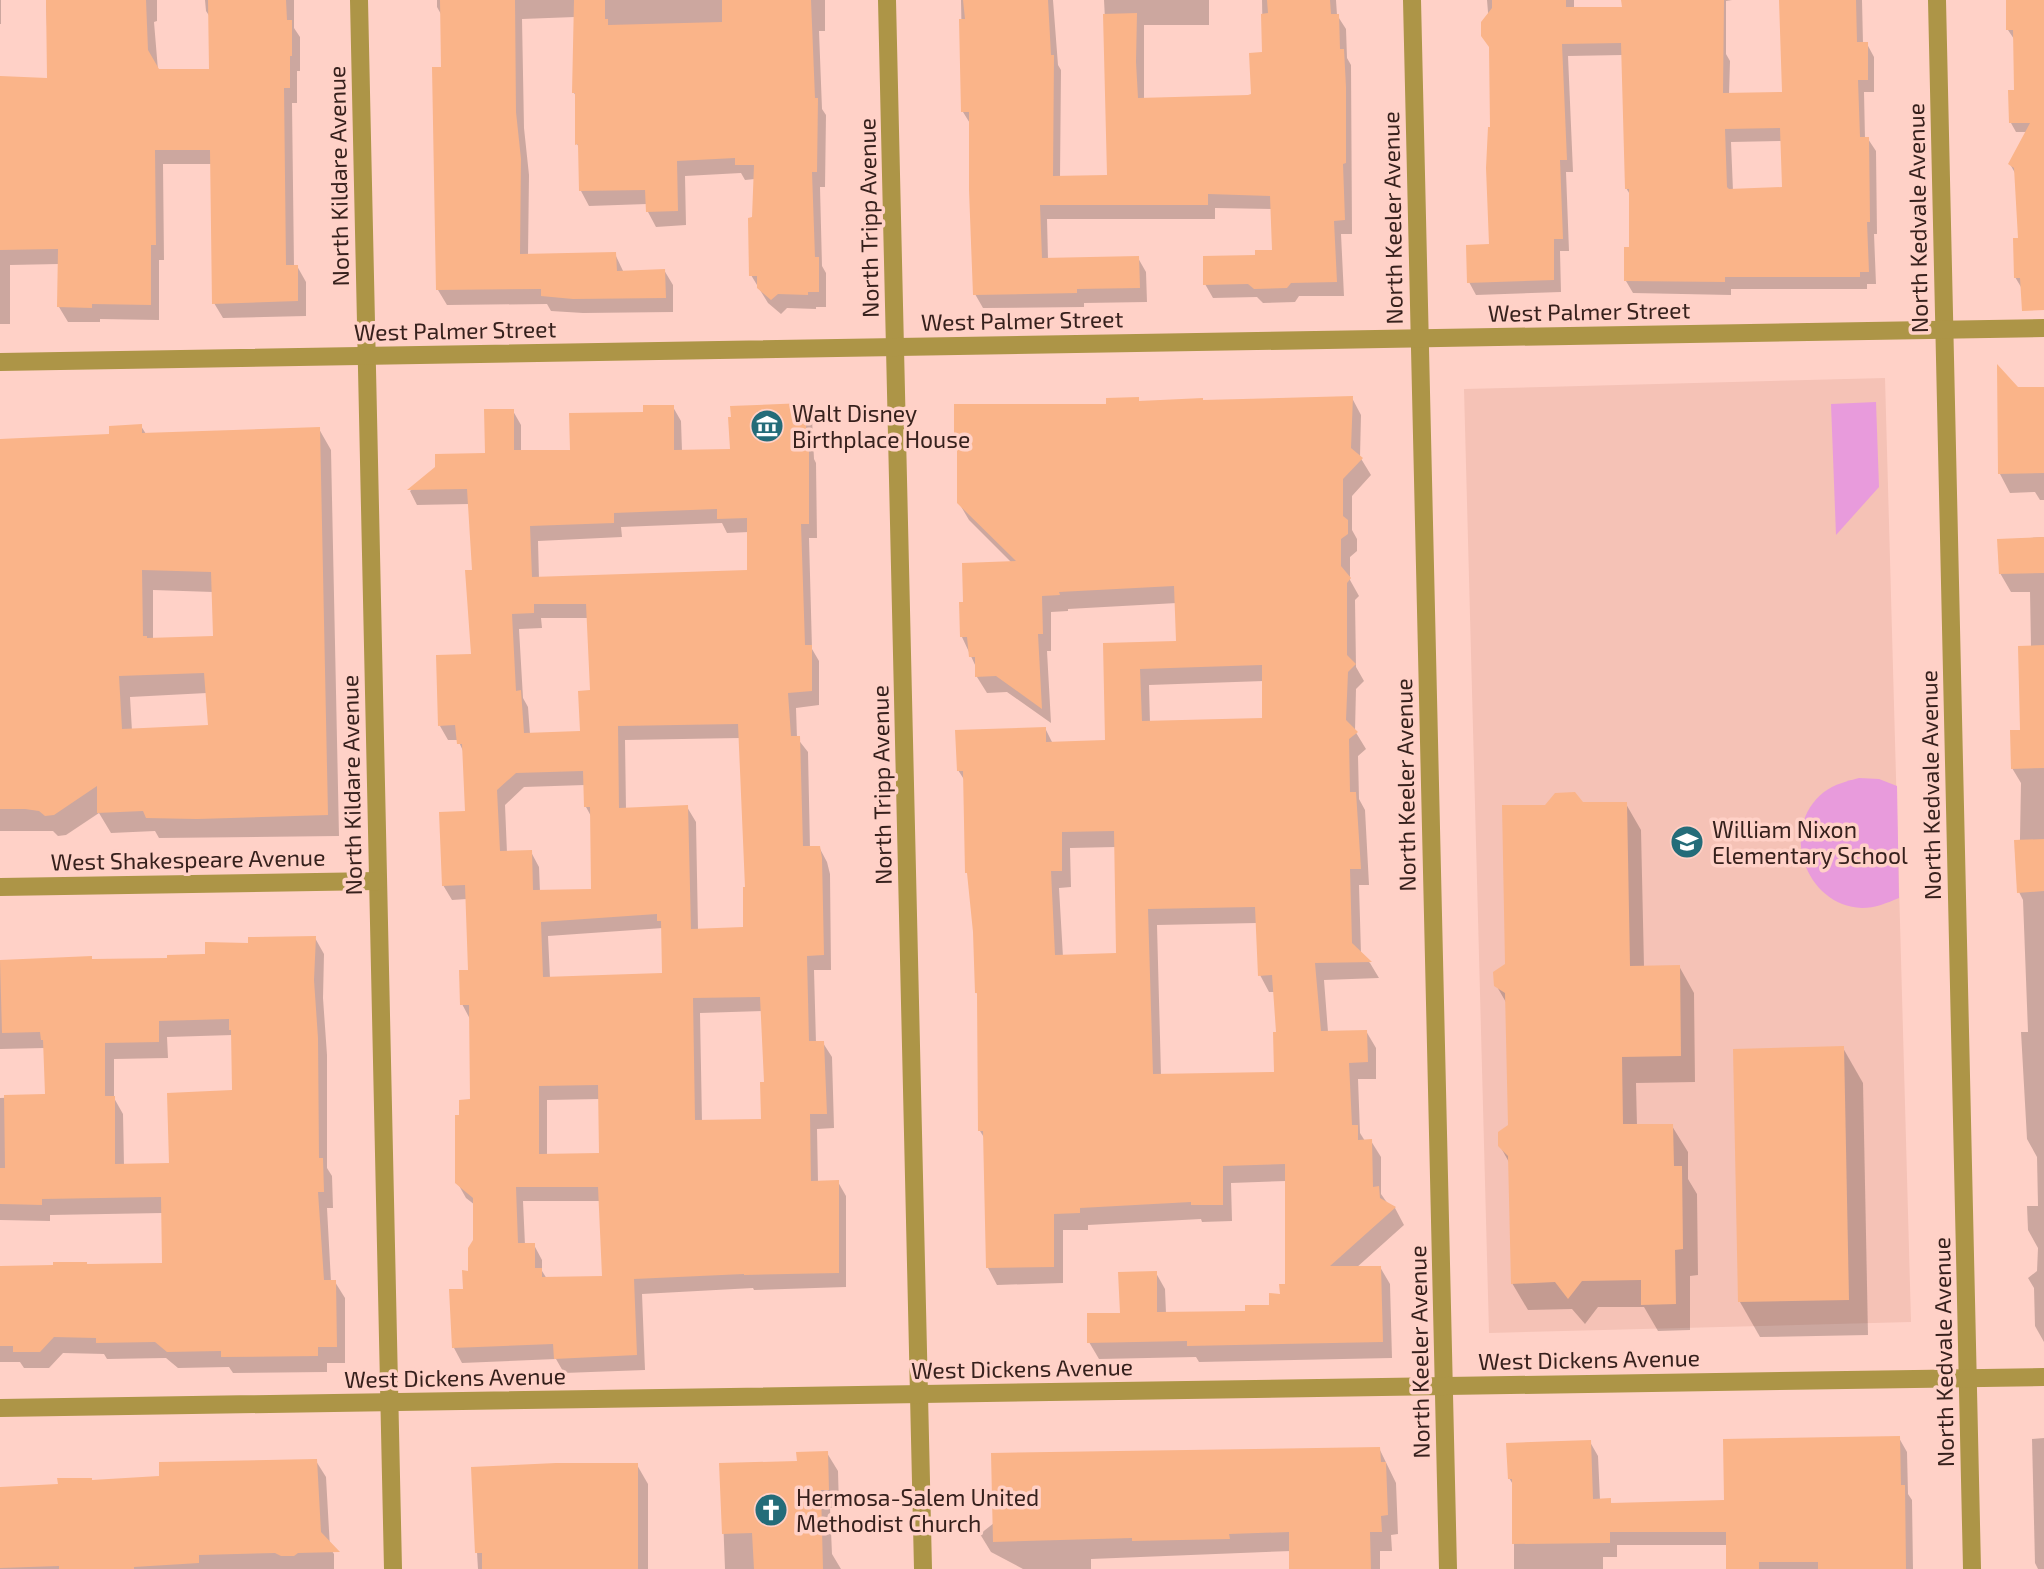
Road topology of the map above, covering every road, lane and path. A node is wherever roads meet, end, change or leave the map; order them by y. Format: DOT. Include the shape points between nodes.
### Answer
graph roads {
  1 [pos="359,0"];
  2 [pos="887,0"];
  3 [pos="1412,0"];
  4 [pos="1937,0"];
  5 [pos="2044,328"];
  6 [pos="1944,330"];
  7 [pos="1420,338"];
  8 [pos="895,347"];
  9 [pos="366,356"];
  10 [pos="0,362"];
  11 [pos="378,881"];
  12 [pos="0,887"];
  13 [pos="2044,1377"];
  14 [pos="1968,1378"];
  15 [pos="1444,1386"];
  16 [pos="919,1394"];
  17 [pos="389,1402"];
  18 [pos="0,1408"];
  19 [pos="393,1569"];
  20 [pos="923,1569"];
  21 [pos="1448,1569"];
  22 [pos="1972,1569"];
  1 -- 9 [label="street, North Kildare Avenue"];
  2 -- 8 [label="street, North Tripp Avenue"];
  3 -- 7 [label="street, North Keeler Avenue"];
  4 -- 6 [label="street, North Kedvale Avenue"];
  5 -- 6 [label="street, West Palmer Street"];
  6 -- 7 [label="street, West Palmer Street"];
  6 -- 14 [label="street, North Kedvale Avenue"];
  7 -- 8 [label="street, West Palmer Street"];
  7 -- 15 [label="street, North Keeler Avenue"];
  8 -- 9 [label="street, West Palmer Street"];
  8 -- 16 [label="street, North Tripp Avenue"];
  9 -- 10 [label="street, West Palmer Street"];
  9 -- 11 [label="street, North Kildare Avenue"];
  11 -- 12 [label="street, West Shakespeare Avenue"];
  11 -- 17 [label="street, North Kildare Avenue"];
  13 -- 14 [label="street, West Dickens Avenue"];
  14 -- 15 [label="street, West Dickens Avenue"];
  14 -- 22 [label="street, North Kedvale Avenue"];
  15 -- 16 [label="street, West Dickens Avenue"];
  15 -- 21 [label="street, North Keeler Avenue"];
  16 -- 17 [label="street, West Dickens Avenue"];
  16 -- 20 [label="street, North Tripp Avenue"];
  17 -- 18 [label="street, West Dickens Avenue"];
  17 -- 19 [label="street, North Kildare Avenue"];
}
